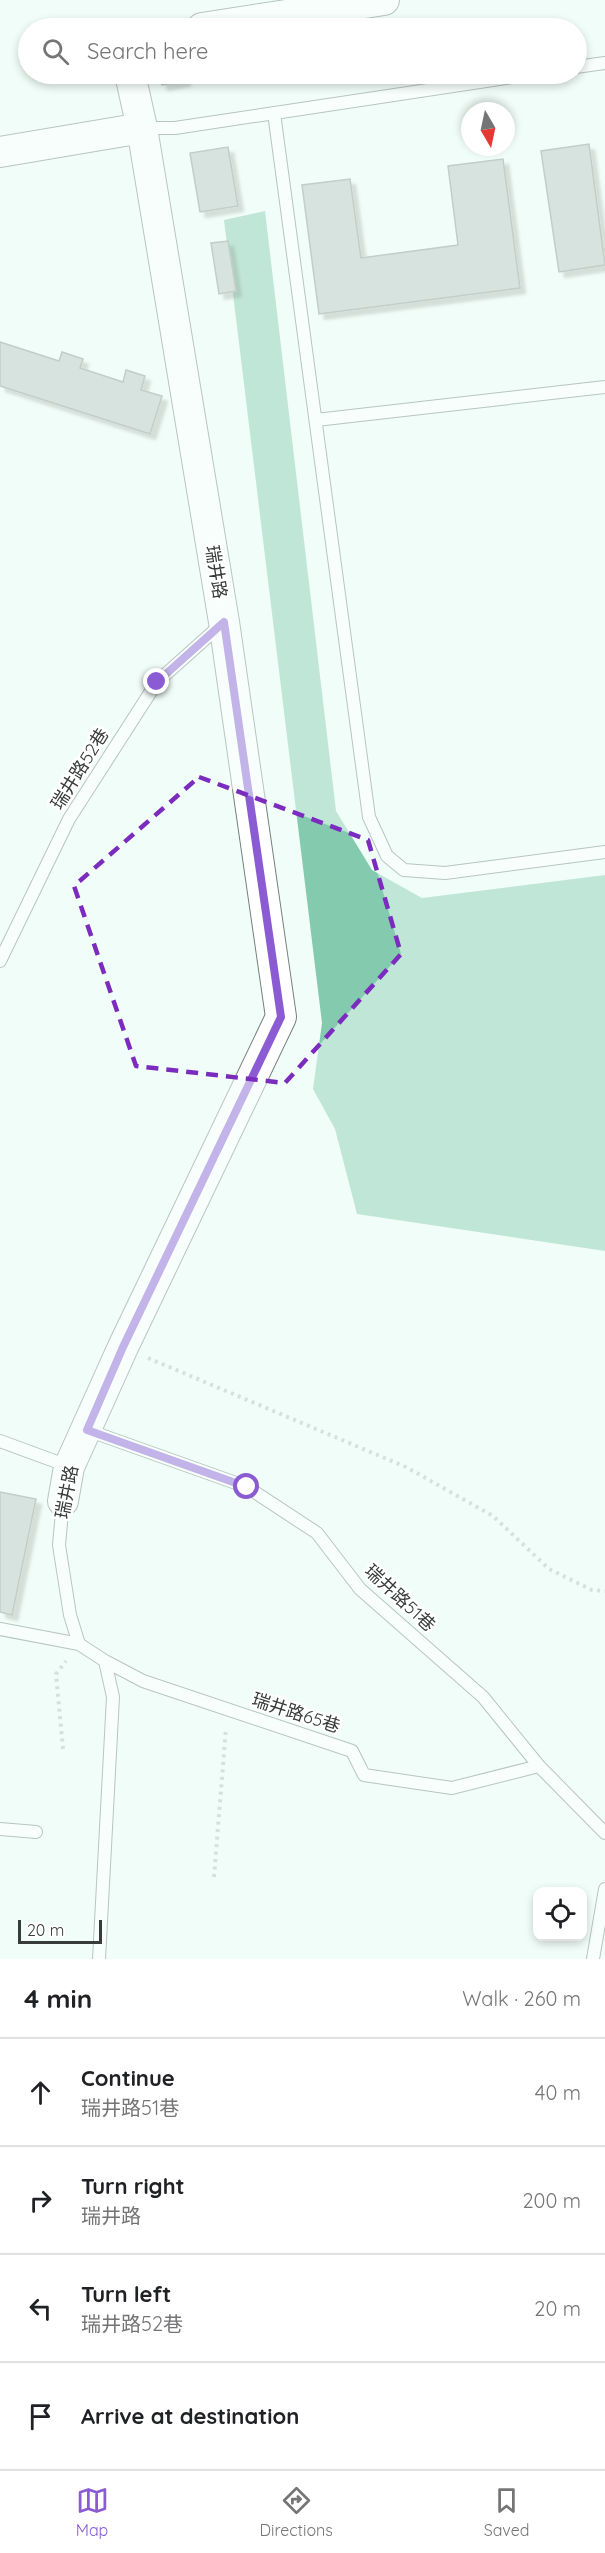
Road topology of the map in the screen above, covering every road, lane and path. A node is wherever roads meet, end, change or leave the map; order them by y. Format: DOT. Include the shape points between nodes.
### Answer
graph roads {
  1 [pos="384,0"];
  2 [pos="267,18"];
  3 [pos="605,63"];
  4 [pos="587,65"];
  5 [pos="132,84"];
  6 [pos="467,84"];
  7 [pos="274,113"];
  8 [pos="142,128"];
  9 [pos="0,152"];
  10 [pos="605,387"];
  11 [pos="316,420"];
  12 [pos="224,622"];
  13 [pos="605,852"];
  14 [pos="0,961"];
  15 [pos="123,1347"];
  16 [pos="87,1430"];
  17 [pos="0,1441"];
  18 [pos="69,1467"];
  19 [pos="63,1501"];
  20 [pos="605,1591"];
  21 [pos="0,1629"];
  22 [pos="79,1644"];
  23 [pos="105,1661"];
  24 [pos="228,1710"];
  25 [pos="63,1749"];
  26 [pos="539,1766"];
  27 [pos="0,1829"];
  28 [pos="36,1832"];
  29 [pos="605,1833"];
  30 [pos="214,1877"];
  31 [pos="605,1889"];
  32 [pos="99,1959"];
  33 [pos="592,1959"];
  1 -- 2 [label="street"];
  3 -- 4 [label="lane"];
  5 -- 8 [label="street, 瑞井路"];
  6 -- 7 [label="lane"];
  7 -- 8 [label="lane" via="176,128"];
  7 -- 11 [label="lane"];
  8 -- 9 [label="street"];
  8 -- 12 [label="street, 瑞井路"];
  10 -- 11 [label="lane"];
  11 -- 13 [label="lane" via="369,817 387,855 404,870 445,873"];
  12 -- 14 [label="lane, 瑞井路52巷" via="157,682 69,819"];
  12 -- 15 [label="street, 瑞井路" via="281,1017"];
  15 -- 16 [label="street, 瑞井路"];
  15 -- 20 [label="path" via="406,1467 493,1516 549,1569 592,1590"];
  16 -- 18 [label="street, 瑞井路"];
  16 -- 26 [label="lane, 瑞井路51巷" via="247,1487 317,1533 360,1589 483,1697"];
  17 -- 18 [label="lane"];
  18 -- 19 [label="street, 瑞井路"];
  19 -- 22 [label="lane, 瑞井路" via="59,1545 70,1615"];
  21 -- 22 [label="lane"];
  22 -- 23 [label="lane"];
  22 -- 25 [label="path" via="56,1674"];
  23 -- 24 [label="lane, 瑞井路65巷" via="143,1682"];
  23 -- 32 [label="lane" via="113,1697"];
  24 -- 26 [label="lane, 瑞井路65巷" via="352,1751 364,1774 452,1788"];
  24 -- 30 [label="path"];
  26 -- 29 [label="lane, 瑞井路51巷"];
  27 -- 28 [label="lane"];
  31 -- 33 [label="lane"];
}
